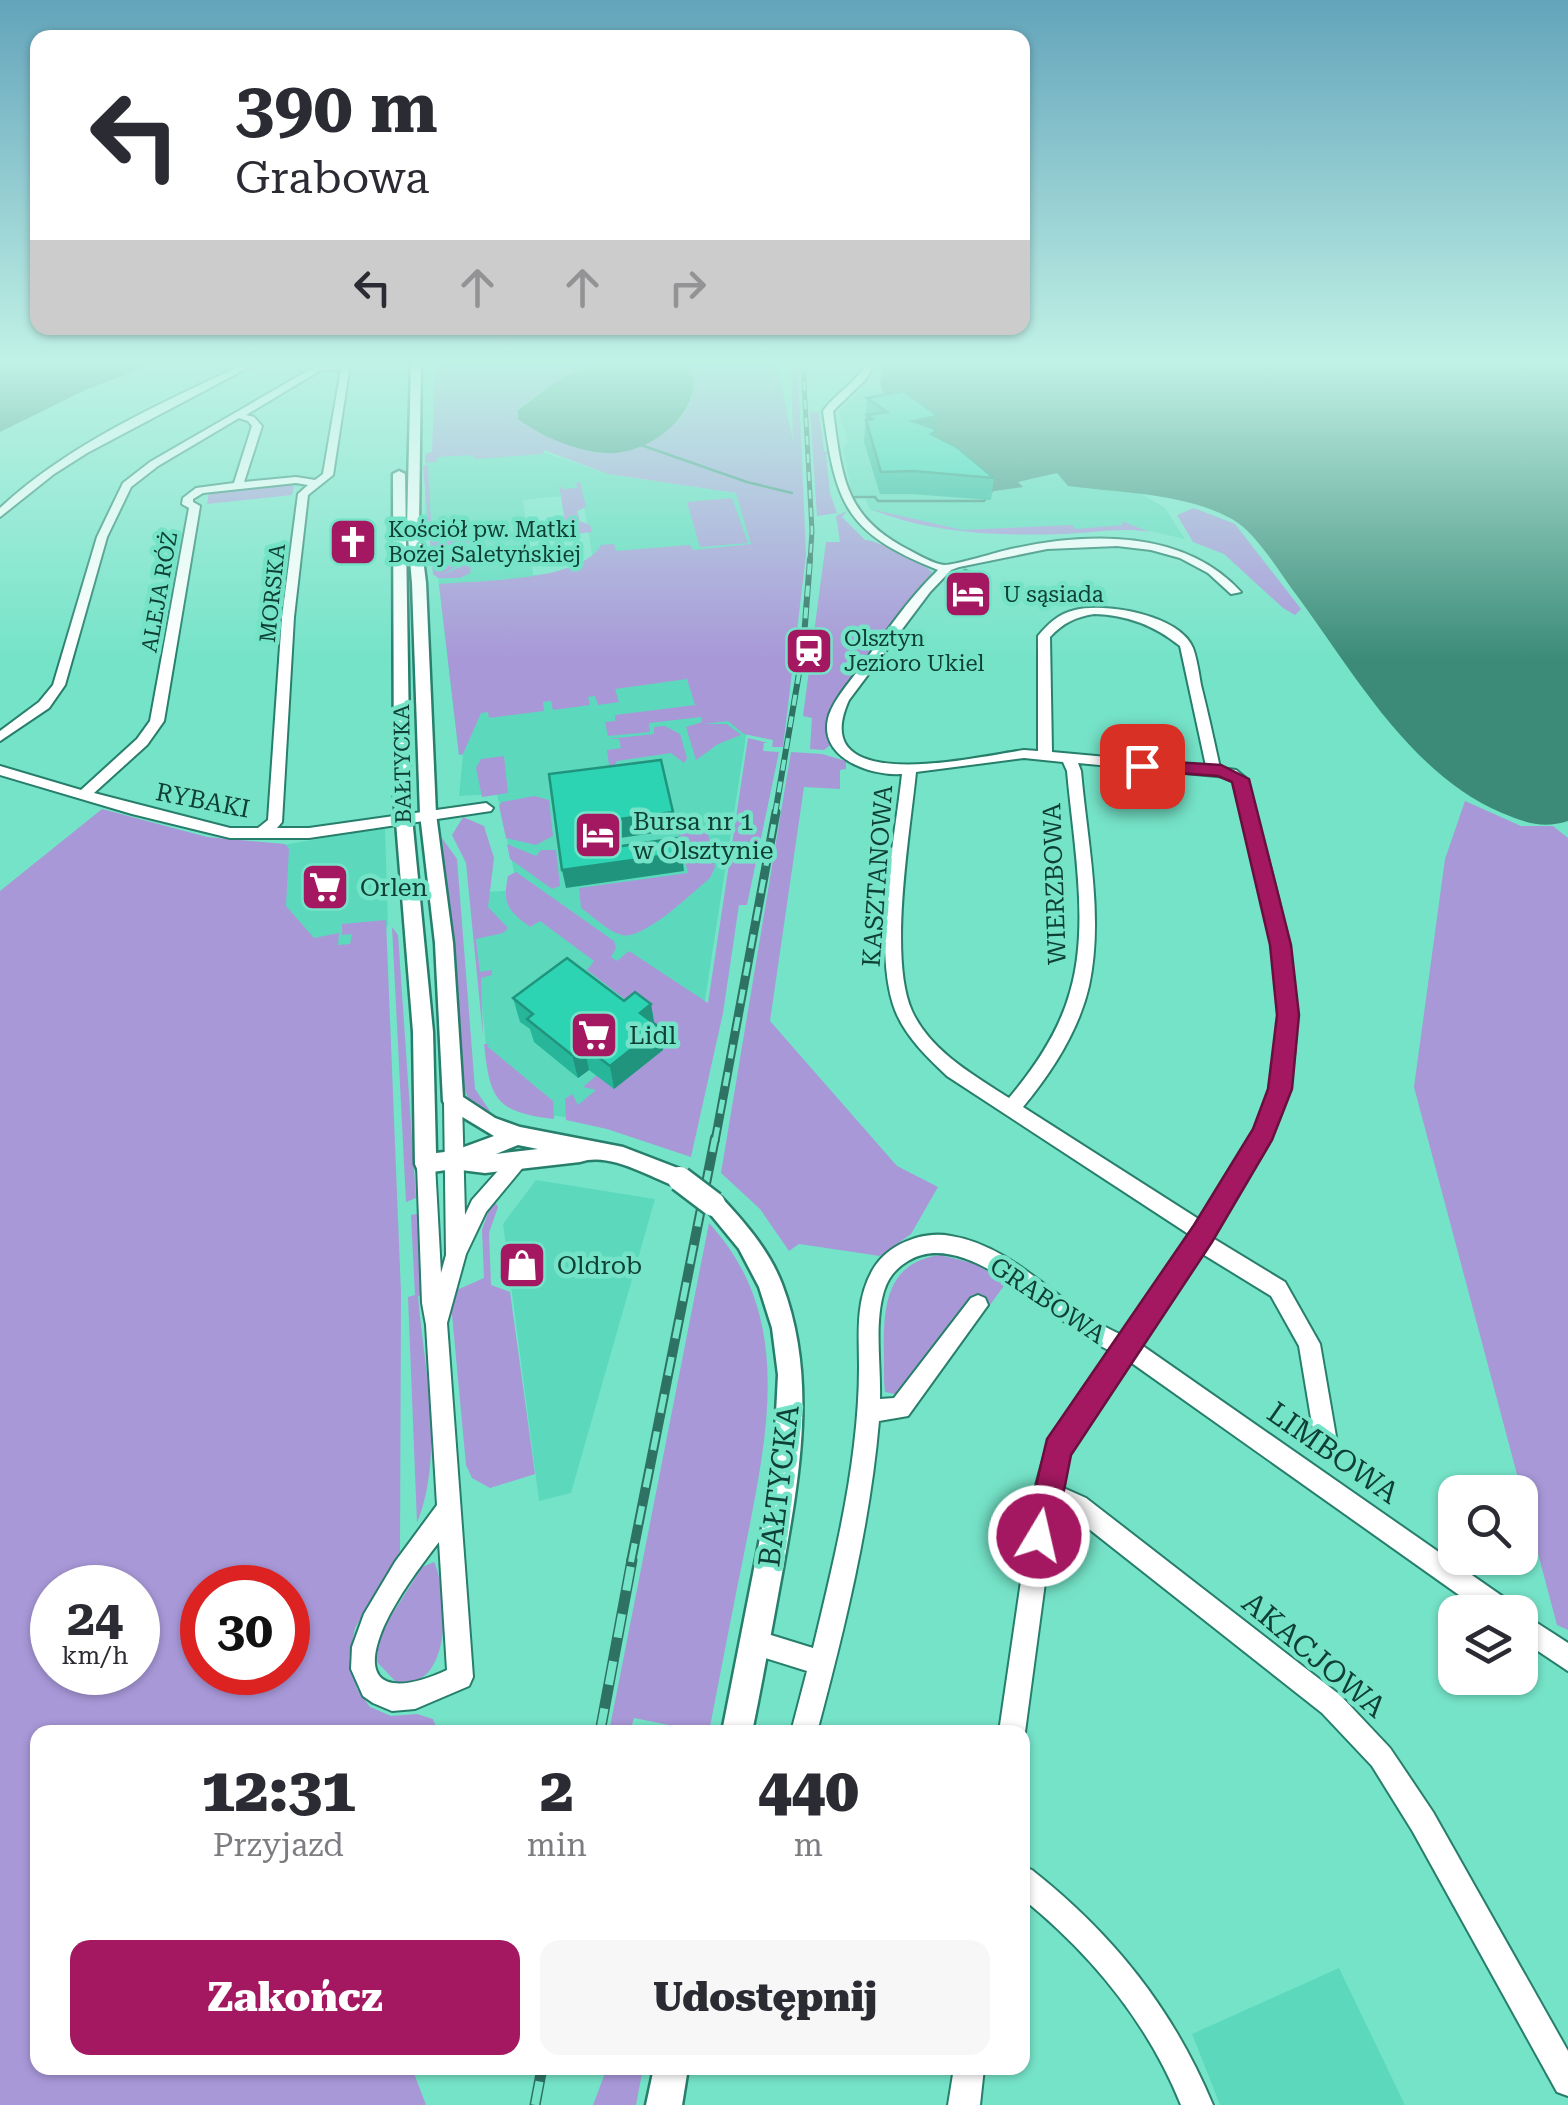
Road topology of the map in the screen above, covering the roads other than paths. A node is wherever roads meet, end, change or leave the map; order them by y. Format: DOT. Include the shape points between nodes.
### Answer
graph roads {
  1 [pos="70,462"];
  2 [pos="157,462"];
  3 [pos="246,462"];
  4 [pos="330,462"];
  5 [pos="401,462"];
  6 [pos="414,462"];
  7 [pos="837,462"];
  8 [pos="314,483"];
  9 [pos="238,486"];
  10 [pos="0,514"];
  11 [pos="944,569"];
  12 [pos="1235,592"];
  13 [pos="0,737"];
  14 [pos="1045,757"];
  15 [pos="1070,761"];
  16 [pos="910,769"];
  17 [pos="0,770"];
  18 [pos="1214,770"];
  19 [pos="83,796"];
  20 [pos="486,808"];
  21 [pos="428,814"];
  22 [pos="403,818"];
  23 [pos="260,834"];
  24 [pos="453,1101"];
  25 [pos="1012,1108"];
  26 [pos="518,1136"];
  27 [pos="602,1151"];
  28 [pos="452,1160"];
  29 [pos="520,1160"];
  30 [pos="426,1164"];
  31 [pos="1201,1237"];
  32 [pos="456,1255"];
  33 [pos="978,1304"];
  34 [pos="437,1325"];
  35 [pos="1126,1347"];
  36 [pos="870,1412"];
  37 [pos="1326,1448"];
  38 [pos="1046,1492"];
  39 [pos="448,1510"];
  40 [pos="1480,1595"];
  41 [pos="1538,1637"];
  42 [pos="755,1643"];
  43 [pos="1568,1658"];
  44 [pos="822,1663"];
  45 [pos="737,1725"];
  46 [pos="806,1725"];
  47 [pos="1013,1725"];
  48 [pos="1030,1887"];
  49 [pos="670,2075"];
  50 [pos="968,2075"];
  51 [pos="1568,2081"];
  52 [pos="664,2105"];
  53 [pos="964,2105"];
  54 [pos="1197,2105"];
  1 -- 10 [label="street"];
  2 -- 13 [label="street" via="127,485 102,537 58,685 44,705"];
  3 -- 9 [label="street"];
  4 -- 8 [label="street, MORSKA" via="328,474"];
  5 -- 22 [label="main road, BAŁTYCKA"];
  6 -- 21 [label="main road, BAŁTYCKA"];
  7 -- 11 [label="street" via="844,498 886,545"];
  8 -- 9 [label="street, ALEJA RÓŻ"];
  8 -- 23 [label="street, MORSKA" via="303,494 294,564 274,822"];
  9 -- 19 [label="street, ALEJA RÓŻ" via="188,498 194,506 157,721"];
  11 -- 12 [label="street" via="1026,548 1101,540 1191,560"];
  11 -- 16 [label="street" via="834,718 846,756 879,768"];
  14 -- 15 [label="street, KASZTANOWA"];
  14 -- 16 [label="street, KASZTANOWA"];
  14 -- 18 [label="street" via="1044,636 1068,617 1112,612 1156,624 1186,645"];
  15 -- 18 [label="street"];
  15 -- 25 [label="street, WIERZBOWA" via="1083,974 1073,1008"];
  16 -- 25 [label="street, KASZTANOWA" via="893,973 902,1009 920,1039 953,1070"];
  17 -- 19 [label="street, RYBAKI"];
  18 -- 31 [label="street, GRABOWA" via="1240,779 1280,945 1288,1015 1280,1089 1269,1118"];
  19 -- 23 [label="street, RYBAKI"];
  20 -- 21 [label="street, RYBAKI"];
  21 -- 22 [label="street, RYBAKI"];
  21 -- 24 [label="main road, BAŁTYCKA"];
  22 -- 23 [label="street, RYBAKI"];
  22 -- 30 [label="main road, BAŁTYCKA" via="423,1032"];
  24 -- 26 [label="main road, BAŁTYCKA"];
  24 -- 28 [label="street, BAŁTYCKA"];
  25 -- 31 [label="street, KASZTANOWA"];
  26 -- 27 [label="main road, BAŁTYCKA"];
  26 -- 28 [label="main road"];
  27 -- 29 [label="main road, BAŁTYCKA"];
  27 -- 42 [label="main road, BAŁTYCKA, bridge" via="680,1179 714,1204 742,1234 781,1308 790,1354 786,1471"];
  28 -- 29 [label="main road, BAŁTYCKA"];
  28 -- 30 [label="main road, BAŁTYCKA"];
  28 -- 32 [label="street, BAŁTYCKA"];
  29 -- 32 [label="street, BAŁTYCKA" via="480,1206"];
  30 -- 34 [label="street, BAŁTYCKA"];
  31 -- 35 [label="street, GRABOWA"];
  31 -- 37 [label="street, KASZTANOWA" via="1278,1289 1309,1344"];
  32 -- 34 [label="street, BAŁTYCKA"];
  33 -- 36 [label="street, GRABOWA" via="900,1408"];
  34 -- 39 [label="street, BAŁTYCKA"];
  35 -- 36 [label="street, GRABOWA" via="988,1259 951,1244 929,1244 895,1258 874,1291"];
  35 -- 38 [label="street, GRABOWA" via="1057,1449"];
  35 -- 40 [label="street, LIMBOWA"];
  36 -- 44 [label="street, GRABOWA" via="862,1486"];
  38 -- 47 [label="street, GRABOWA"];
  38 -- 51 [label="street, AKACJOWA" via="1078,1506 1331,1704 1381,1757"];
  39 -- 39 [label="street, BAŁTYCKA" via="364,1638 362,1670 390,1698 416,1696 460,1677"];
  41 -- 43 [label="street"];
  42 -- 44 [label="street"];
  42 -- 45 [label="main road, BAŁTYCKA"];
  44 -- 46 [label="street, GRABOWA"];
  48 -- 54 [label="street" via="1112,1965 1155,2024"];
  49 -- 52 [label="main road"];
  50 -- 53 [label="street"];
}
